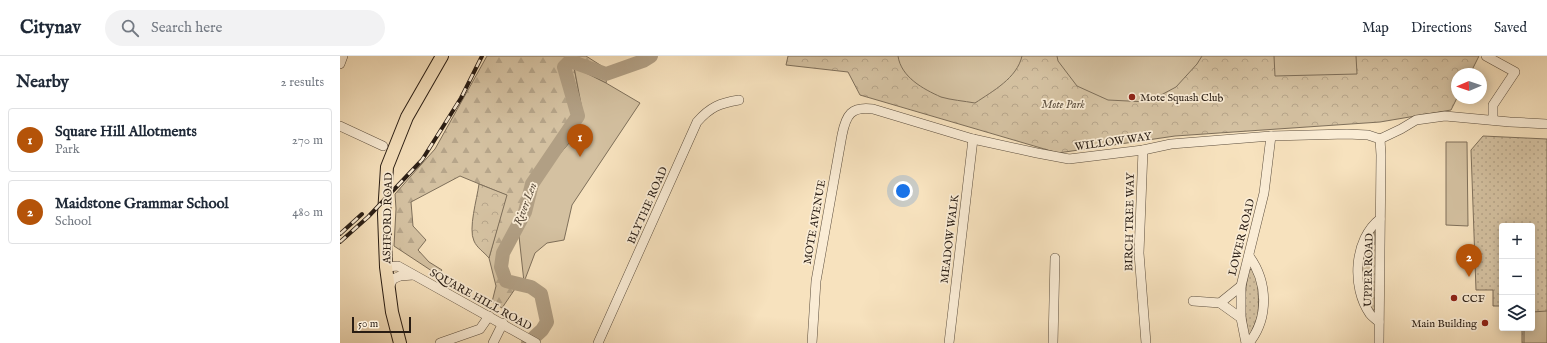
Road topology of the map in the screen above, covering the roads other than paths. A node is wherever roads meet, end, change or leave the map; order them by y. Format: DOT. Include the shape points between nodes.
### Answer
graph roads {
  1 [pos="344,56"];
  2 [pos="442,56"];
  3 [pos="1486,56"];
  4 [pos="340,64"];
  5 [pos="739,100"];
  6 [pos="854,111"];
  7 [pos="1493,120"];
  8 [pos="1547,124"];
  9 [pos="340,126"];
  10 [pos="1272,136"];
  11 [pos="973,139"];
  12 [pos="1380,139"];
  13 [pos="383,146"];
  14 [pos="1144,150"];
  15 [pos="1380,219"];
  16 [pos="1249,256"];
  17 [pos="1055,258"];
  18 [pos="386,267"];
  19 [pos="414,275"];
  20 [pos="1241,286"];
  21 [pos="388,289"];
  22 [pos="1193,301"];
  23 [pos="1220,303"];
  24 [pos="489,316"];
  25 [pos="1241,318"];
  26 [pos="1379,322"];
  27 [pos="503,324"];
  28 [pos="532,341"];
  29 [pos="400,343"];
  30 [pos="440,343"];
  31 [pos="493,343"];
  32 [pos="598,343"];
  33 [pos="812,343"];
  34 [pos="949,343"];
  35 [pos="1053,343"];
  36 [pos="1146,343"];
  37 [pos="1246,343"];
  38 [pos="1249,343"];
  39 [pos="1379,343"];
  1 -- 4 [label="street"];
  2 -- 18 [label="main road, ASHFORD ROAD" via="407,117 388,167 384,214"];
  3 -- 7 [label="street" via="1514,72 1494,105"];
  5 -- 32 [label="street, BLYTHE ROAD" via="723,102 705,113 697,122"];
  6 -- 11 [label="street, WILLOW WAY" via="863,108 873,110"];
  6 -- 33 [label="street, MOTE AVENUE" via="845,121 840,143 816,281"];
  7 -- 8 [label="street"];
  7 -- 12 [label="street" via="1445,116 1416,120"];
  9 -- 13 [label="street"];
  10 -- 12 [label="street, WILLOW WAY" via="1357,134"];
  10 -- 14 [label="street, WILLOW WAY" via="1171,144"];
  10 -- 16 [label="street, LOWER ROAD" via="1264,193"];
  11 -- 14 [label="street, WILLOW WAY" via="1069,159"];
  11 -- 34 [label="street, MEADOW WALK"];
  12 -- 15 [label="street, UPPER ROAD"];
  14 -- 36 [label="street, BIRCH TREE WAY" via="1139,253"];
  15 -- 26 [label="street, UPPER ROAD"];
  15 -- 26 [label="street, UPPER ROAD" via="1374,224 1362,247 1358,276 1361,295 1370,314"];
  16 -- 20 [label="street, LOWER ROAD"];
  16 -- 38 [label="street" via="1261,276 1263,298 1258,331"];
  17 -- 35 [label="street"];
  18 -- 19 [label="street, SQUARE HILL ROAD" via="398,266"];
  18 -- 21 [label="main road, ASHFORD ROAD"];
  19 -- 21 [label="street, SQUARE HILL ROAD" via="393,279"];
  19 -- 24 [label="street, SQUARE HILL ROAD"];
  20 -- 23 [label="street"];
  20 -- 25 [label="street, LOWER ROAD"];
  21 -- 29 [label="main road, ASHFORD ROAD"];
  22 -- 23 [label="street"];
  23 -- 25 [label="street"];
  24 -- 27 [label="street, SQUARE HILL ROAD"];
  24 -- 30 [label="street" via="480,329"];
  25 -- 37 [label="street, LOWER ROAD"];
  26 -- 39 [label="street, UPPER ROAD"];
  27 -- 28 [label="street, SQUARE HILL ROAD"];
  27 -- 31 [label="street"];
}
